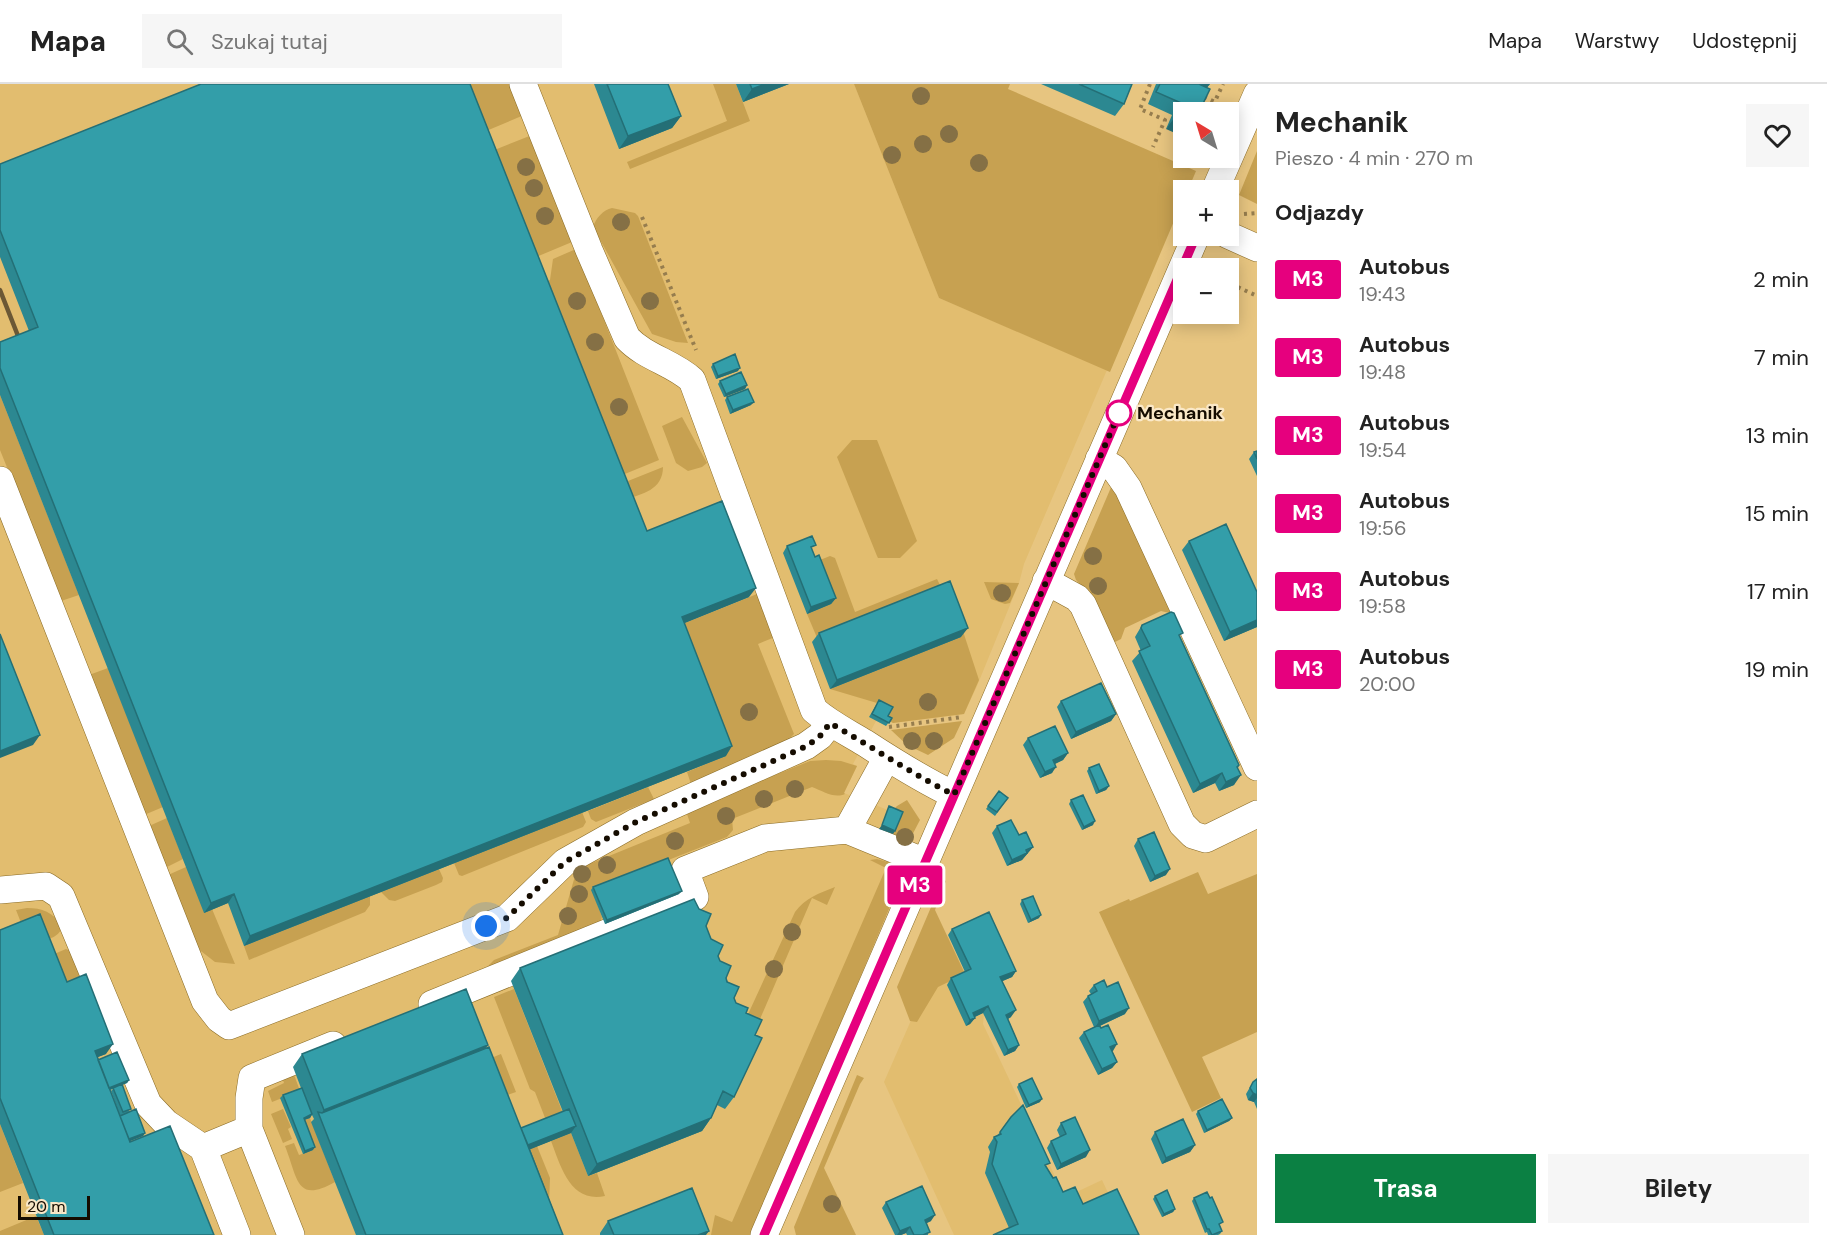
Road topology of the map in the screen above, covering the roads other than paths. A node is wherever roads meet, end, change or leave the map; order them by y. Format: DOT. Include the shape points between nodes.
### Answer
graph roads {
  1 [pos="523,84"];
  2 [pos="1257,93"];
  3 [pos="1219,180"];
  4 [pos="1239,240"];
  5 [pos="1192,246"];
  6 [pos="1257,248"];
  7 [pos="1099,459"];
  8 [pos="0,480"];
  9 [pos="1046,581"];
  10 [pos="830,723"];
  11 [pos="886,759"];
  12 [pos="1257,767"];
  13 [pos="954,795"];
  14 [pos="1257,814"];
  15 [pos="847,830"];
  16 [pos="925,862"];
  17 [pos="0,890"];
  18 [pos="405,1015"];
  19 [pos="351,1037"];
  20 [pos="249,1129"];
  21 [pos="203,1148"];
  22 [pos="237,1235"];
  23 [pos="291,1235"];
  24 [pos="764,1235"];
  1 -- 10 [label="street" via="627,338 692,380 814,710"];
  2 -- 3 [label="street"];
  4 -- 6 [label="street"];
  5 -- 7 [label="street"];
  7 -- 9 [label="street"];
  7 -- 12 [label="street" via="1114,468 1128,488"];
  8 -- 10 [label="street" via="205,1001 229,1026 507,918 565,862 636,822 807,746"];
  9 -- 13 [label="street"];
  9 -- 14 [label="street" via="1083,605 1182,824 1193,835 1206,839"];
  10 -- 11 [label="street"];
  11 -- 13 [label="street"];
  11 -- 15 [label="street"];
  13 -- 16 [label="street"];
  15 -- 16 [label="street"];
  15 -- 18 [label="street" via="765,838 685,870 695,897"];
  16 -- 24 [label="street"];
  17 -- 21 [label="street" via="46,886 61,896 148,1104 166,1123"];
  19 -- 20 [label="street" via="252,1078"];
  20 -- 21 [label="street"];
  20 -- 23 [label="street"];
  21 -- 22 [label="street"];
}
